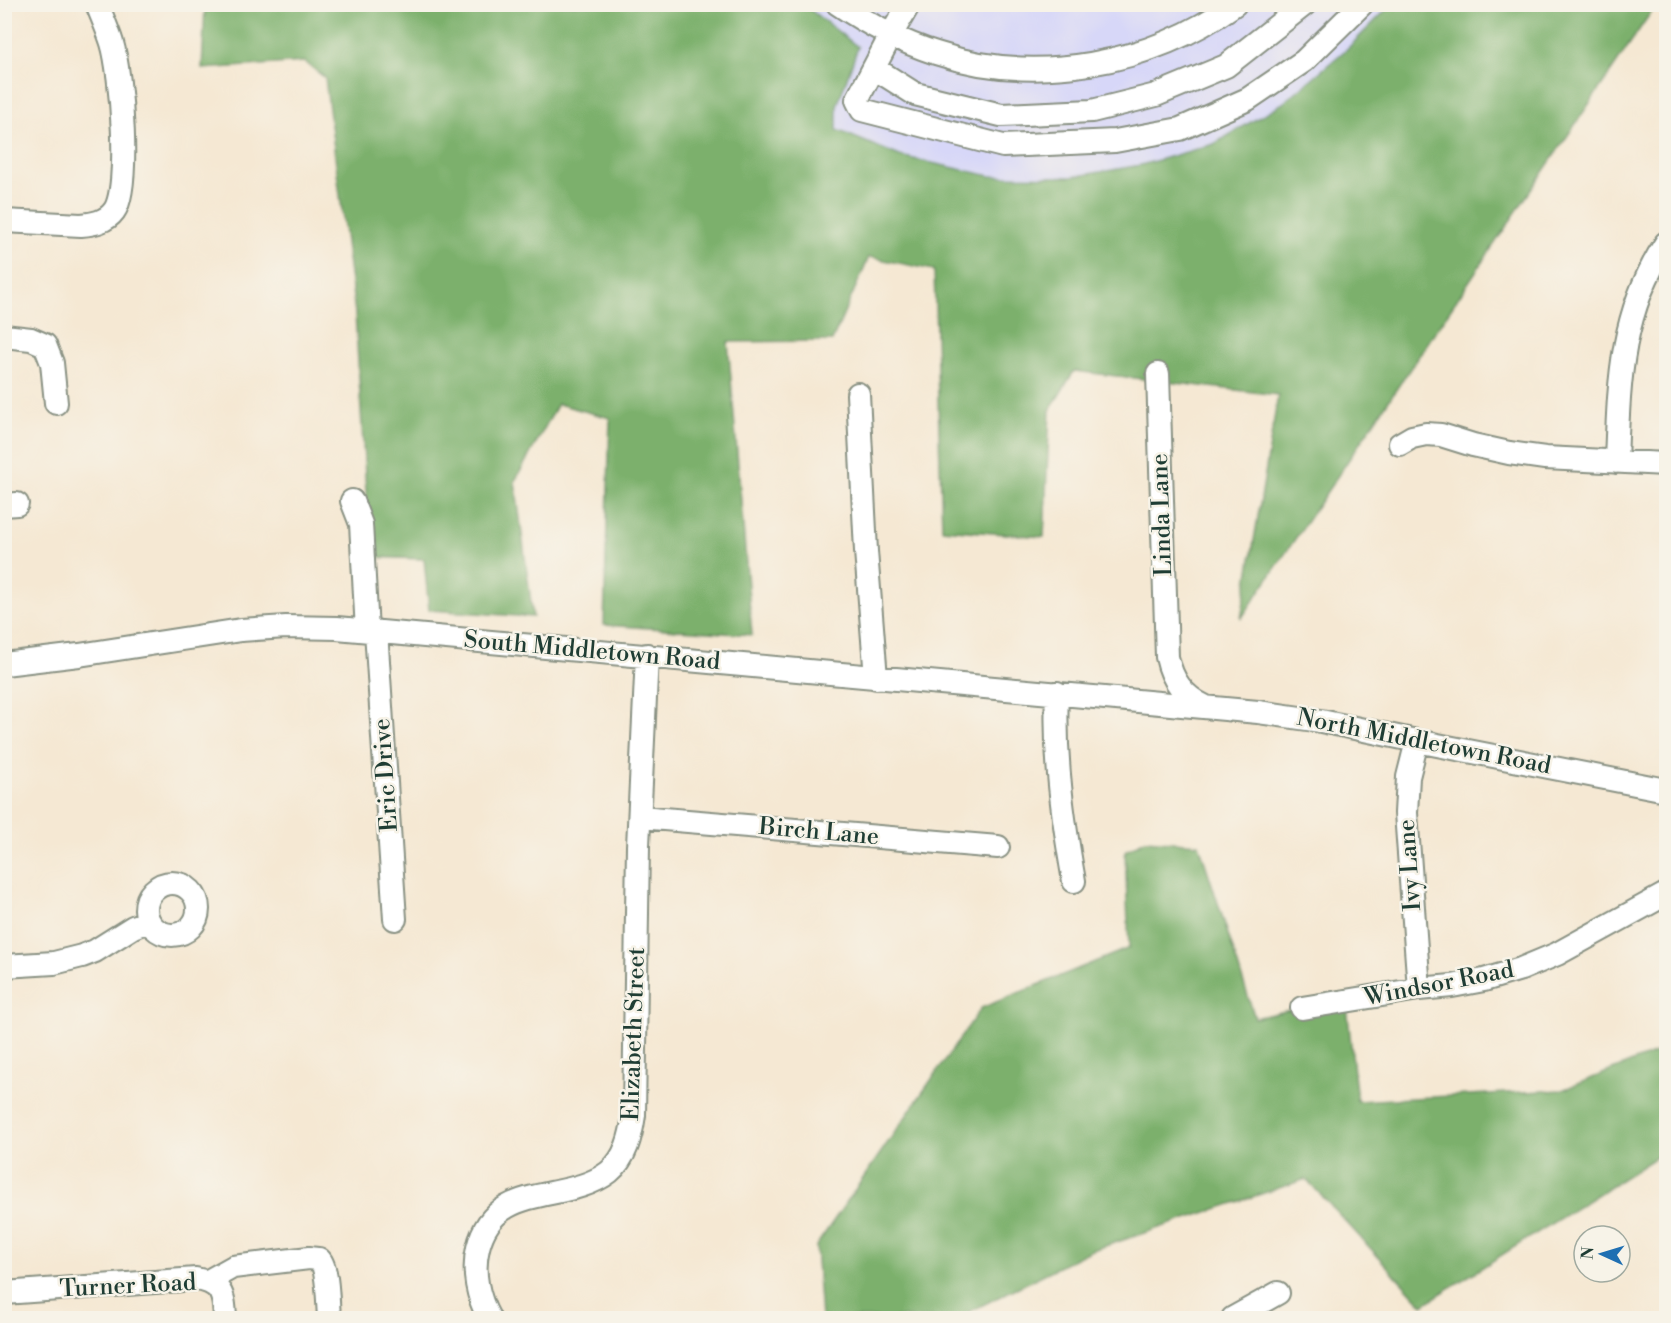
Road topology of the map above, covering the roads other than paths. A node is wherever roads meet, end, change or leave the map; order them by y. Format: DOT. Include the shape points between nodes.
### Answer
graph roads {
  1 [pos="97,4"];
  2 [pos="909,4"];
  3 [pos="1235,4"];
  4 [pos="1305,4"];
  5 [pos="1362,4"];
  6 [pos="852,8"];
  7 [pos="891,35"];
  8 [pos="874,68"];
  9 [pos="4,221"];
  10 [pos="1666,243"];
  11 [pos="4,336"];
  12 [pos="1158,374"];
  13 [pos="858,394"];
  14 [pos="56,403"];
  15 [pos="1400,444"];
  16 [pos="1616,462"];
  17 [pos="1666,464"];
  18 [pos="352,501"];
  19 [pos="371,631"];
  20 [pos="647,656"];
  21 [pos="1167,657"];
  22 [pos="4,664"];
  23 [pos="876,678"];
  24 [pos="1057,693"];
  25 [pos="1134,700"];
  26 [pos="1180,704"];
  27 [pos="1204,706"];
  28 [pos="1417,741"];
  29 [pos="1666,790"];
  30 [pos="640,817"];
  31 [pos="998,847"];
  32 [pos="1074,881"];
  33 [pos="1666,894"];
  34 [pos="396,919"];
  35 [pos="148,921"];
  36 [pos="4,966"];
  37 [pos="1419,989"];
  38 [pos="1302,1008"];
  39 [pos="208,1281"];
  40 [pos="4,1293"];
  41 [pos="1278,1293"];
  42 [pos="225,1318"];
  43 [pos="329,1318"];
  44 [pos="489,1318"];
  45 [pos="1233,1318"];
  1 -- 9 [label="street" via="113,45 122,106 119,202 113,213 93,224"];
  2 -- 7 [label="street"];
  3 -- 7 [label="street" via="1158,46 1112,60 1061,68 1008,68 976,63 937,54"];
  4 -- 8 [label="street" via="1226,66 1156,95 1092,111 1001,115 915,93"];
  5 -- 8 [label="street" via="1304,61 1248,99 1180,129 1115,141 1003,146 862,110 857,100"];
  6 -- 7 [label="street"];
  7 -- 8 [label="street"];
  10 -- 16 [label="street" via="1642,288 1623,352"];
  11 -- 14 [label="street" via="45,345 52,363"];
  12 -- 21 [label="street, Linda Lane"];
  13 -- 23 [label="street"];
  15 -- 16 [label="street" via="1412,437 1441,435 1509,453"];
  16 -- 17 [label="street"];
  18 -- 19 [label="street, Eric Drive" via="361,524"];
  19 -- 20 [label="street, South Middletown Road"];
  19 -- 22 [label="street, South Middletown Road" via="263,628"];
  19 -- 34 [label="street, Eric Drive"];
  20 -- 23 [label="street, South Middletown Road"];
  20 -- 30 [label="street, Elizabeth Street"];
  21 -- 25 [label="street, Linda Lane" via="1157,684"];
  21 -- 27 [label="street, Linda Lane" via="1179,686"];
  23 -- 24 [label="street, South Middletown Road"];
  24 -- 25 [label="street, South Middletown Road"];
  24 -- 32 [label="street" via="1060,789"];
  25 -- 26 [label="street, South Middletown Road"];
  26 -- 27 [label="street, North Middletown Road"];
  27 -- 28 [label="street, North Middletown Road" via="1321,721"];
  28 -- 29 [label="street, North Middletown Road"];
  28 -- 37 [label="street, Ivy Lane" via="1408,777 1407,813"];
  30 -- 31 [label="street, Birch Lane"];
  30 -- 44 [label="street, Elizabeth Street" via="632,1131 620,1161 610,1171 584,1184 512,1204 489,1224 476,1254 478,1290"];
  33 -- 37 [label="street, Windsor Road" via="1557,954 1521,969 1484,980"];
  35 -- 36 [label="street" via="75,958"];
  37 -- 38 [label="street, Windsor Road"];
  39 -- 40 [label="street, Turner Road"];
  39 -- 42 [label="street, Turner Road" via="221,1292"];
  39 -- 43 [label="street" via="233,1267 318,1259 325,1273"];
  41 -- 45 [label="street"];
}
